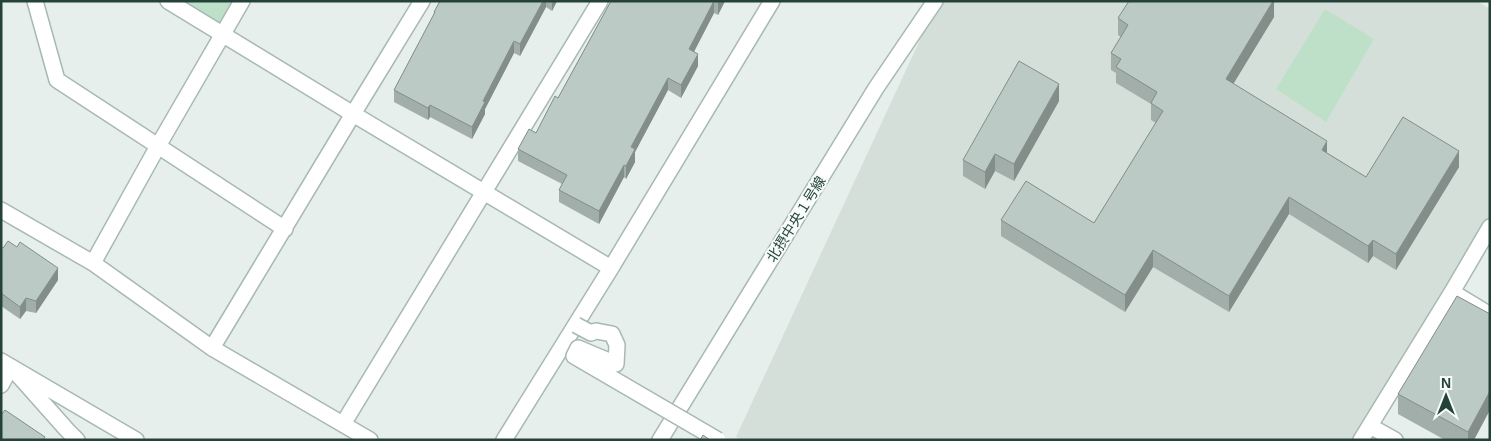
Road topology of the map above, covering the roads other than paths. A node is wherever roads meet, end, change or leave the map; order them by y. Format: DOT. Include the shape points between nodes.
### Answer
graph roads {
  1 [pos="35,1"];
  2 [pos="168,1"];
  3 [pos="242,1"];
  4 [pos="422,1"];
  5 [pos="600,1"];
  6 [pos="772,1"];
  7 [pos="935,1"];
  8 [pos="222,35"];
  9 [pos="352,114"];
  10 [pos="158,146"];
  11 [pos="484,192"];
  12 [pos="1,210"];
  13 [pos="1490,227"];
  14 [pos="285,228"];
  15 [pos="93,263"];
  16 [pos="611,268"];
  17 [pos="1452,292"];
  18 [pos="1490,315"];
  19 [pos="576,325"];
  20 [pos="212,348"];
  21 [pos="6,364"];
  22 [pos="1,385"];
  23 [pos="343,424"];
  24 [pos="1370,426"];
  25 [pos="77,440"];
  26 [pos="136,440"];
  27 [pos="370,440"];
  28 [pos="504,440"];
  29 [pos="660,440"];
  30 [pos="718,440"];
  31 [pos="1361,440"];
  32 [pos="1395,440"];
  1 -- 10 [label="street" via="57,80"];
  2 -- 8 [label="street"];
  3 -- 8 [label="street"];
  4 -- 9 [label="street"];
  5 -- 11 [label="street"];
  6 -- 16 [label="street"];
  7 -- 29 [label="street, 北摂中央１号線" via="876,88"];
  8 -- 9 [label="street"];
  8 -- 10 [label="street"];
  9 -- 11 [label="street"];
  9 -- 14 [label="street"];
  10 -- 14 [label="street"];
  10 -- 15 [label="street"];
  11 -- 16 [label="street"];
  11 -- 23 [label="street"];
  12 -- 15 [label="street"];
  13 -- 17 [label="street"];
  14 -- 20 [label="street"];
  15 -- 20 [label="street"];
  16 -- 19 [label="street"];
  17 -- 18 [label="street"];
  17 -- 24 [label="street"];
  19 -- 28 [label="street"];
  19 -- 30 [label="street, bridge" via="591,333 612,334 616,345 616,364 578,348 574,356"];
  20 -- 23 [label="street"];
  21 -- 22 [label="street"];
  21 -- 25 [label="street"];
  21 -- 26 [label="street"];
  23 -- 27 [label="street"];
  24 -- 31 [label="street"];
  24 -- 32 [label="street"];
}
